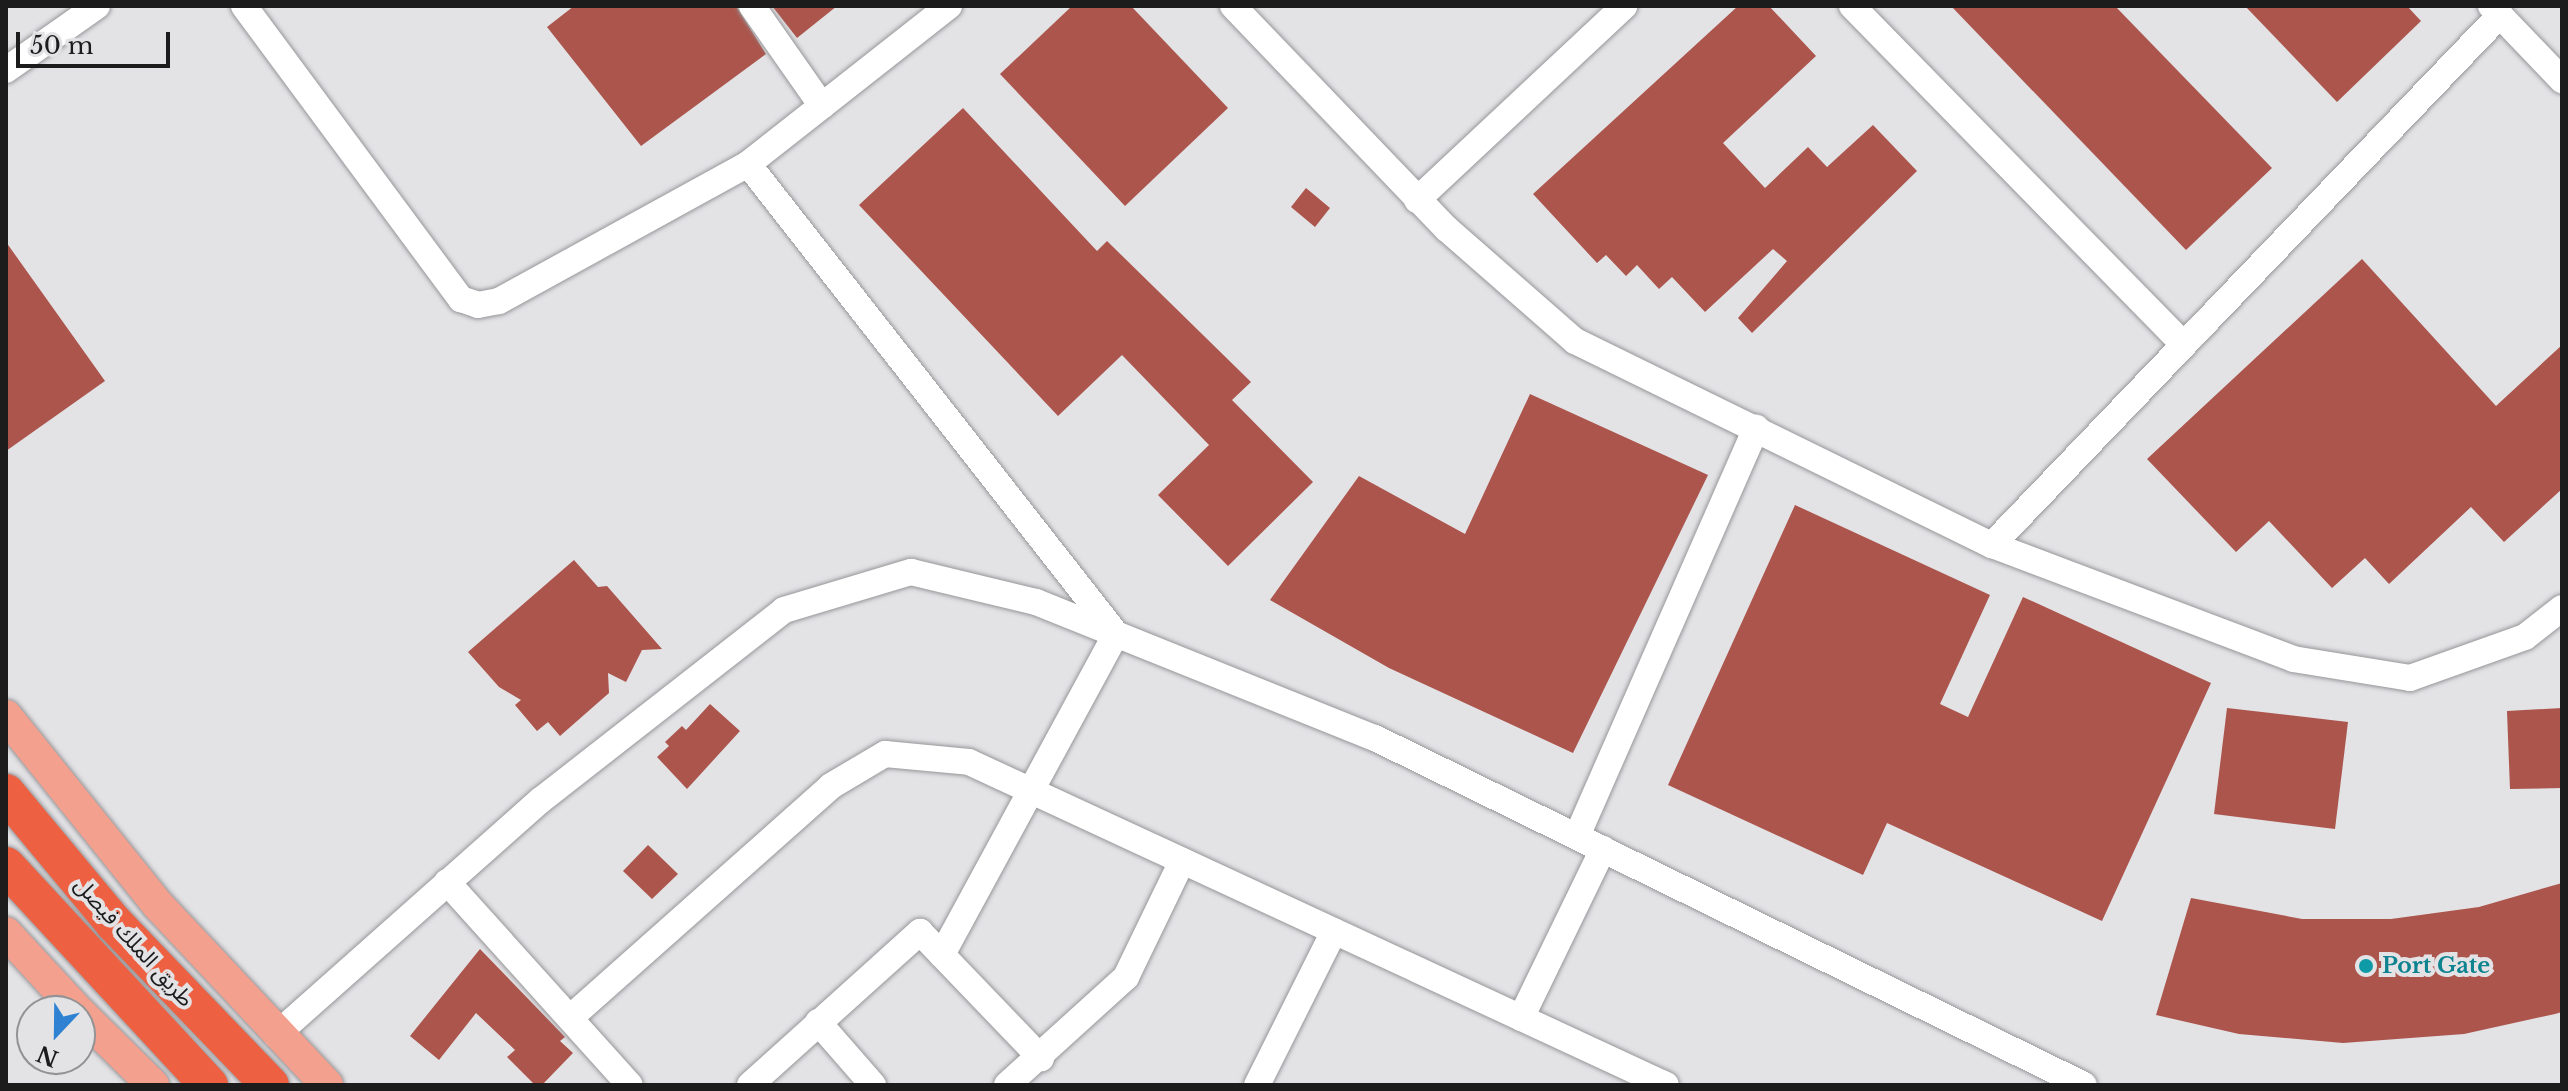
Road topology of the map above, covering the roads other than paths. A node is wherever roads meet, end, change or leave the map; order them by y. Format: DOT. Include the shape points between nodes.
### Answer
graph roads {
  1 [pos="97,6"];
  2 [pos="244,6"];
  3 [pos="752,6"];
  4 [pos="949,6"];
  5 [pos="1233,6"];
  6 [pos="1624,6"];
  7 [pos="1852,6"];
  8 [pos="2496,11"];
  9 [pos="6,70"];
  10 [pos="2562,80"];
  11 [pos="822,106"];
  12 [pos="748,164"];
  13 [pos="1417,200"];
  14 [pos="2184,345"];
  15 [pos="1756,428"];
  16 [pos="1992,545"];
  17 [pos="2562,608"];
  18 [pos="1116,634"];
  19 [pos="6,716"];
  20 [pos="1031,791"];
  21 [pos="6,793"];
  22 [pos="1577,836"];
  23 [pos="1603,849"];
  24 [pos="1182,861"];
  25 [pos="6,866"];
  26 [pos="447,882"];
  27 [pos="1334,931"];
  28 [pos="6,933"];
  29 [pos="942,955"];
  30 [pos="63,995"];
  31 [pos="570,1018"];
  32 [pos="1521,1018"];
  33 [pos="818,1022"];
  34 [pos="96,1029"];
  35 [pos="276,1035"];
  36 [pos="1041,1058"];
  37 [pos="153,1085"];
  38 [pos="209,1085"];
  39 [pos="270,1085"];
  40 [pos="327,1085"];
  41 [pos="630,1085"];
  42 [pos="750,1085"];
  43 [pos="873,1085"];
  44 [pos="1007,1085"];
  45 [pos="1257,1085"];
  46 [pos="1666,1085"];
  47 [pos="2084,1085"];
  1 -- 9 [label="street"];
  2 -- 12 [label="street" via="461,299 478,305 499,301"];
  3 -- 11 [label="street"];
  4 -- 11 [label="street"];
  5 -- 13 [label="street"];
  6 -- 13 [label="street"];
  7 -- 14 [label="street"];
  8 -- 10 [label="street"];
  8 -- 14 [label="street"];
  11 -- 12 [label="street"];
  12 -- 18 [label="street"];
  13 -- 15 [label="street" via="1575,341"];
  14 -- 16 [label="street"];
  15 -- 16 [label="street"];
  15 -- 22 [label="street"];
  16 -- 17 [label="street" via="2293,659 2410,678 2525,637"];
  18 -- 20 [label="street"];
  18 -- 22 [label="street" via="1375,738"];
  18 -- 26 [label="street" via="1036,602 911,572 784,610 541,800"];
  19 -- 35 [label="main road" via="158,905"];
  20 -- 24 [label="street"];
  20 -- 29 [label="street"];
  20 -- 31 [label="street" via="969,762 885,754 831,786"];
  21 -- 39 [label="highway, طريق الملك فيصل" via="114,923"];
  22 -- 23 [label="street"];
  23 -- 32 [label="street"];
  23 -- 47 [label="street"];
  24 -- 27 [label="street"];
  24 -- 36 [label="street" via="1126,977"];
  25 -- 38 [label="highway, طريق الملك فيصل"];
  26 -- 31 [label="street"];
  26 -- 35 [label="street"];
  27 -- 32 [label="street"];
  27 -- 45 [label="street"];
  28 -- 30 [label="main road"];
  29 -- 33 [label="street" via="920,932"];
  29 -- 36 [label="street"];
  31 -- 41 [label="street"];
  32 -- 46 [label="street"];
  33 -- 42 [label="street"];
  33 -- 43 [label="street"];
  34 -- 37 [label="main road"];
  35 -- 40 [label="main road"];
  36 -- 44 [label="street"];
}
